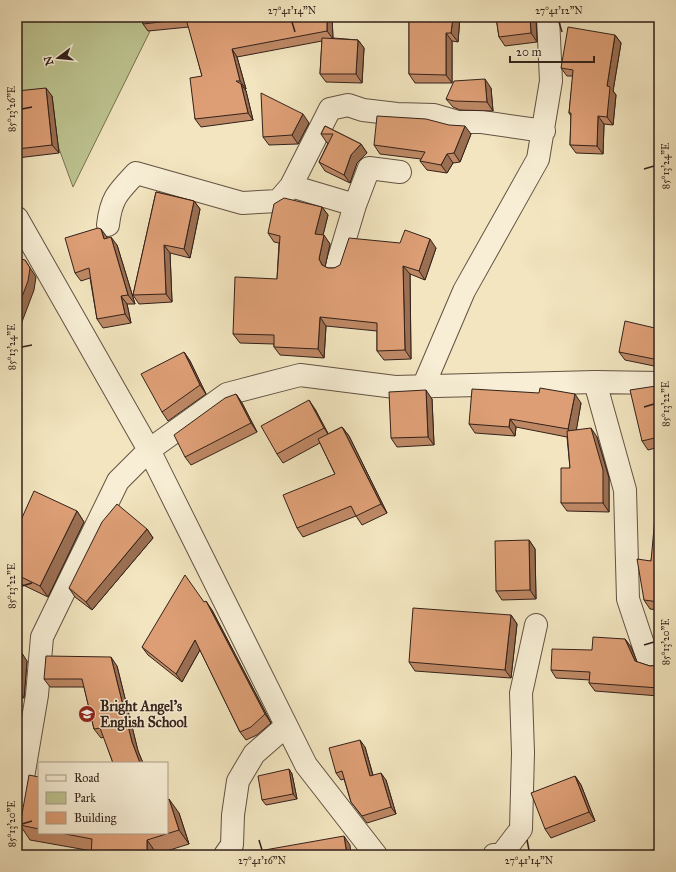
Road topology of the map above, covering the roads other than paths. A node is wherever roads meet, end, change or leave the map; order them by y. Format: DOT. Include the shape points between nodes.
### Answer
graph roads {
  1 [pos="548,17"];
  2 [pos="544,131"];
  3 [pos="400,172"];
  4 [pos="292,186"];
  5 [pos="355,205"];
  6 [pos="17,218"];
  7 [pos="108,225"];
  8 [pos="337,265"];
  9 [pos="595,382"];
  10 [pos="659,383"];
  11 [pos="423,387"];
  12 [pos="149,450"];
  13 [pos="536,625"];
  14 [pos="659,662"];
  15 [pos="286,726"];
  16 [pos="18,807"];
  17 [pos="225,855"];
  18 [pos="376,855"];
  19 [pos="494,855"];
  1 -- 2 [label="street" via="551,81"];
  2 -- 4 [label="street" via="482,122 458,122 434,115 363,110 348,105 330,109"];
  2 -- 11 [label="street" via="538,159 464,292"];
  3 -- 5 [label="street" via="369,168"];
  4 -- 5 [label="street"];
  4 -- 7 [label="street" via="278,201 242,203 136,173 120,190 110,207"];
  5 -- 8 [label="street"];
  6 -- 12 [label="street"];
  9 -- 10 [label="street"];
  9 -- 11 [label="street"];
  9 -- 14 [label="street" via="625,490 628,599 648,659"];
  11 -- 12 [label="street" via="395,387 300,375 227,394"];
  12 -- 15 [label="street"];
  12 -- 16 [label="street" via="118,481 42,637 37,695"];
  13 -- 19 [label="street" via="521,692 521,830 502,854"];
  15 -- 17 [label="street" via="254,754 238,781 232,845"];
  15 -- 18 [label="street" via="306,766"];
}
